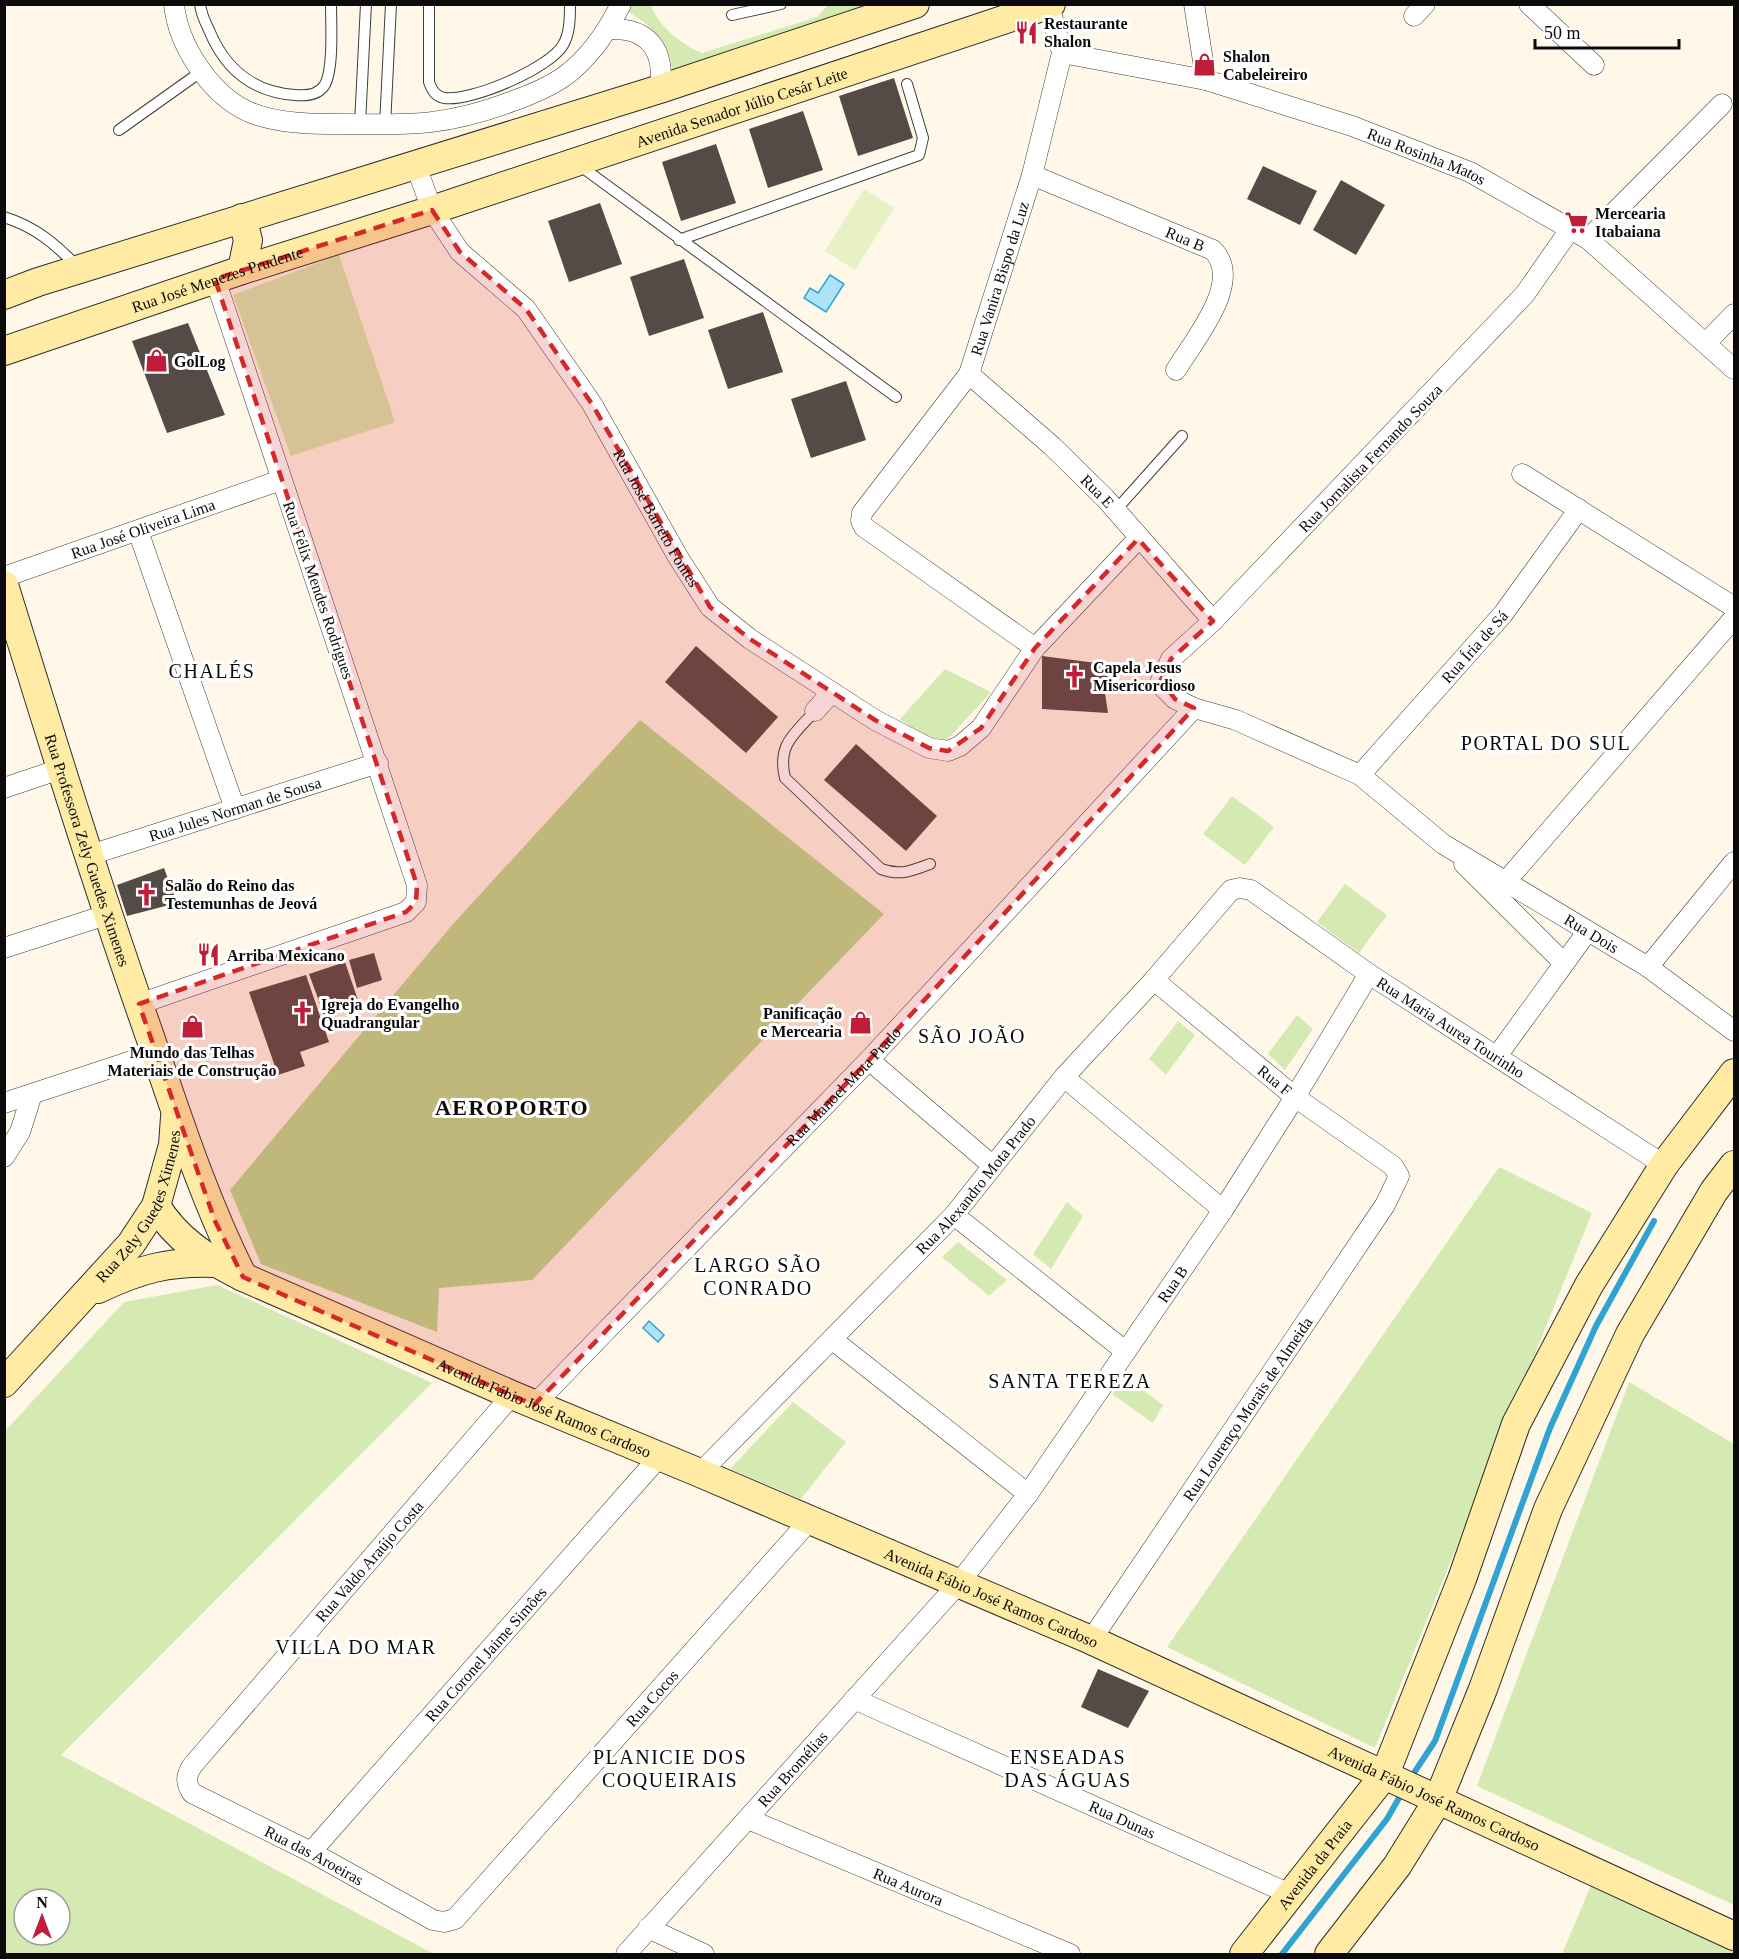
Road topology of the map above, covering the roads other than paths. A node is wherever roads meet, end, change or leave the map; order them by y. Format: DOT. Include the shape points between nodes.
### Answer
graph roads {
  1 [pos="174,4"];
  2 [pos="200,4"];
  3 [pos="332,4"];
  4 [pos="366,4"];
  5 [pos="391,4"];
  6 [pos="429,4"];
  7 [pos="570,4"];
  8 [pos="621,4"];
  9 [pos="781,4"];
  10 [pos="1194,4"];
  11 [pos="1529,4"];
  12 [pos="1050,5"];
  13 [pos="906,6"];
  14 [pos="732,15"];
  15 [pos="608,29"];
  16 [pos="1062,53"];
  17 [pos="1594,65"];
  18 [pos="202,71"];
  19 [pos="1206,80"];
  20 [pos="907,84"];
  21 [pos="660,89"];
  22 [pos="1722,104"];
  23 [pos="360,124"];
  24 [pos="385,126"];
  25 [pos="119,130"];
  26 [pos="576,162"];
  27 [pos="415,163"];
  28 [pos="1032,175"];
  29 [pos="432,210"];
  30 [pos="4,217"];
  31 [pos="242,218"];
  32 [pos="1571,228"];
  33 [pos="1588,239"];
  34 [pos="679,240"];
  35 [pos="80,269"];
  36 [pos="242,270"];
  37 [pos="215,279"];
  38 [pos="4,295"];
  39 [pos="1734,314"];
  40 [pos="1706,343"];
  41 [pos="4,351"];
  42 [pos="1734,369"];
  43 [pos="1176,370"];
  44 [pos="969,374"];
  45 [pos="896,397"];
  46 [pos="1182,436"];
  47 [pos="1522,474"];
  48 [pos="281,480"];
  49 [pos="1579,509"];
  50 [pos="1115,511"];
  51 [pos="138,531"];
  52 [pos="1138,539"];
  53 [pos="4,577"];
  54 [pos="4,585"];
  55 [pos="1734,607"];
  56 [pos="1734,618"];
  57 [pos="1213,621"];
  58 [pos="1035,648"];
  59 [pos="1161,680"];
  60 [pos="832,692"];
  61 [pos="1194,708"];
  62 [pos="815,711"];
  63 [pos="378,762"];
  64 [pos="60,769"];
  65 [pos="1360,775"];
  66 [pos="4,788"];
  67 [pos="235,810"];
  68 [pos="1443,844"];
  69 [pos="90,855"];
  70 [pos="1734,862"];
  71 [pos="930,864"];
  72 [pos="1507,880"];
  73 [pos="1240,888"];
  74 [pos="109,914"];
  75 [pos="1587,932"];
  76 [pos="4,948"];
  77 [pos="1564,963"];
  78 [pos="1648,967"];
  79 [pos="1368,974"];
  80 [pos="1154,980"];
  81 [pos="139,1004"];
  82 [pos="1734,1031"];
  83 [pos="156,1053"];
  84 [pos="1497,1056"];
  85 [pos="869,1060"];
  86 [pos="1734,1073"];
  87 [pos="1064,1077"];
  88 [pos="32,1094"];
  89 [pos="1295,1097"];
  90 [pos="4,1103"];
  91 [pos="176,1112"];
  92 [pos="4,1157"];
  93 [pos="1664,1165"];
  94 [pos="1734,1165"];
  95 [pos="993,1166"];
  96 [pos="1399,1176"];
  97 [pos="156,1206"];
  98 [pos="1223,1210"];
  99 [pos="954,1215"];
  100 [pos="216,1263"];
  101 [pos="243,1276"];
  102 [pos="88,1293"];
  103 [pos="832,1341"];
  104 [pos="1125,1351"];
  105 [pos="4,1383"];
  106 [pos="523,1400"];
  107 [pos="660,1456"];
  108 [pos="700,1473"];
  109 [pos="1028,1494"];
  110 [pos="809,1521"];
  111 [pos="959,1583"];
  112 [pos="1091,1640"];
  113 [pos="854,1700"];
  114 [pos="1388,1775"];
  115 [pos="187,1784"];
  116 [pos="1431,1796"];
  117 [pos="748,1819"];
  118 [pos="311,1852"];
  119 [pos="1292,1895"];
  120 [pos="444,1922"];
  121 [pos="648,1928"];
  122 [pos="1734,1936"];
  123 [pos="626,1954"];
  124 [pos="704,1954"];
  125 [pos="1070,1954"];
  126 [pos="1244,1954"];
  127 [pos="1329,1954"];
  1 -- 18 [label="street" via="183,40"];
  2 -- 3 [label="lane" via="213,41 238,75 269,92 303,96 318,93 325,85"];
  4 -- 23 [label="lane"];
  5 -- 24 [label="lane"];
  6 -- 7 [label="lane" via="429,82 432,91 445,98 510,80 551,59 568,33"];
  8 -- 15 [label="street"];
  9 -- 14 [label="lane"];
  10 -- 19 [label="street"];
  11 -- 17 [label="street"];
  12 -- 16 [label="street"];
  12 -- 26 [label="street, Avenida Senador Júlio Cesár Leite"];
  13 -- 21 [label="street"];
  15 -- 21 [label="street" via="624,28 648,38 657,51 662,75"];
  15 -- 24 [label="street" via="582,60 540,91 459,120"];
  16 -- 19 [label="street, Rua Rosinha Matos"];
  16 -- 28 [label="street, Rua Vanira Bispo da Luz"];
  18 -- 23 [label="street" via="222,94 249,112 281,120"];
  18 -- 25 [label="lane"];
  19 -- 32 [label="street, Rua Rosinha Matos" via="1352,126 1470,172"];
  20 -- 34 [label="lane" via="924,138 919,155"];
  21 -- 27 [label="street"];
  22 -- 33 [label="street"];
  23 -- 24 [label="street"];
  26 -- 29 [label="street, Avenida Senador Júlio Cesár Leite"];
  26 -- 34 [label="lane"];
  27 -- 29 [label="street, Rua José Barreto Fontes"];
  27 -- 31 [label="street"];
  28 -- 43 [label="street, Rua B" via="1214,250 1222,259 1225,278 1220,296"];
  28 -- 44 [label="street, Rua Vanira Bispo da Luz"];
  29 -- 36 [label="street, Rua José Menezes Prudente"];
  29 -- 60 [label="street, Rua José Barreto Fontes" via="460,252 525,309 591,404 710,606 750,639"];
  30 -- 35 [label="lane" via="52,240"];
  31 -- 35 [label="street"];
  31 -- 36 [label="street" via="248,240"];
  32 -- 33 [label="street, Rua Rosinha Matos"];
  32 -- 57 [label="street, Rua Jornalista Fernando Souza" via="1518,302"];
  33 -- 40 [label="street, Rua Rosinha Matos"];
  34 -- 45 [label="lane"];
  35 -- 38 [label="street"];
  36 -- 37 [label="street, Rua José Menezes Prudente"];
  37 -- 41 [label="street, Rua José Menezes Prudente"];
  37 -- 48 [label="street, Rua Félix Mendes Rodrigues"];
  39 -- 40 [label="street"];
  40 -- 42 [label="street, Rua Rosinha Matos"];
  44 -- 50 [label="street, Rua E" via="1052,446"];
  44 -- 58 [label="street, Rua Vanira Bispo da Luz" via="862,513 861,521 864,527"];
  46 -- 50 [label="lane"];
  47 -- 49 [label="street"];
  48 -- 51 [label="street, Rua José Oliveira Lima"];
  48 -- 63 [label="street, Rua Félix Mendes Rodrigues"];
  49 -- 55 [label="street"];
  49 -- 65 [label="street, Rua Íria de Sá" via="1503,615"];
  50 -- 52 [label="street, Rua E"];
  51 -- 53 [label="street, Rua José Oliveira Lima"];
  51 -- 67 [label="street"];
  52 -- 57 [label="street, Rua E"];
  52 -- 58 [label="street"];
  54 -- 64 [label="street, Rua Professora Zely Guedes Ximenes"];
  56 -- 72 [label="street"];
  57 -- 59 [label="street, Rua Jornalista Fernando Souza" via="1172,659"];
  58 -- 60 [label="street, Rua José Barreto Fontes" via="981,728 948,751 928,748 874,720"];
  59 -- 61 [label="street, Rua Dois" via="1175,699"];
  60 -- 62 [label="street"];
  61 -- 65 [label="street, Rua Dois" via="1236,720"];
  61 -- 85 [label="street, Rua Manoel Mota Prado"];
  62 -- 71 [label="lane" via="784,749 781,762 785,778 881,869 906,873"];
  63 -- 67 [label="street, Rua Jules Norman de Sousa"];
  63 -- 81 [label="street, Rua Félix Mendes Rodrigues" via="417,885 416,902 406,912"];
  64 -- 66 [label="street"];
  64 -- 69 [label="street, Rua Professora Zely Guedes Ximenes"];
  65 -- 68 [label="street, Rua Dois"];
  67 -- 69 [label="street, Rua Jules Norman de Sousa"];
  68 -- 72 [label="street, Rua Dois"];
  68 -- 77 [label="street, Rua Dois"];
  69 -- 74 [label="street, Rua Professora Zely Guedes Ximenes"];
  70 -- 78 [label="street"];
  72 -- 75 [label="street, Rua Dois"];
  73 -- 79 [label="street, Rua Maria Aurea Tourinho" via="1251,890"];
  73 -- 80 [label="street, Rua Alexandro Mota Prado" via="1225,894"];
  74 -- 76 [label="street"];
  74 -- 81 [label="street, Rua Professora Zely Guedes Ximenes"];
  75 -- 77 [label="street"];
  75 -- 78 [label="street, Rua Dois"];
  77 -- 84 [label="street"];
  78 -- 82 [label="street, Rua Dois"];
  79 -- 84 [label="street, Rua Maria Aurea Tourinho"];
  79 -- 89 [label="street, Rua B"];
  80 -- 87 [label="street, Rua Alexandro Mota Prado"];
  80 -- 89 [label="street, Rua F"];
  81 -- 83 [label="street, Rua Professora Zely Guedes Ximenes"];
  83 -- 88 [label="street"];
  83 -- 91 [label="street, Rua Professora Zely Guedes Ximenes"];
  84 -- 93 [label="street, Rua Maria Aurea Tourinho"];
  85 -- 95 [label="street"];
  85 -- 106 [label="street, Rua Manoel Mota Prado"];
  86 -- 93 [label="street, Avenida da Praia"];
  87 -- 95 [label="street, Rua Alexandro Mota Prado"];
  87 -- 98 [label="street"];
  88 -- 90 [label="street"];
  88 -- 92 [label="street" via="20,1132"];
  89 -- 96 [label="street, Rua F" via="1393,1166"];
  89 -- 98 [label="street, Rua B"];
  91 -- 97 [label="street, Rua Zely Guedes Ximenes" via="173,1145"];
  91 -- 101 [label="street, Rua Professora Zely Guedes Ximenes" via="215,1221"];
  93 -- 114 [label="street, Avenida da Praia" via="1589,1285 1516,1424"];
  94 -- 116 [label="street" via="1714,1191 1625,1344 1548,1509 1483,1689"];
  95 -- 99 [label="street, Rua Alexandro Mota Prado"];
  96 -- 112 [label="street, Rua Lourenço Morais de Almeida" via="1385,1205"];
  97 -- 100 [label="street, Avenida Fábio José Ramos Cardoso" via="178,1237"];
  97 -- 102 [label="street, Rua Zely Guedes Ximenes" via="131,1244"];
  98 -- 104 [label="street, Rua B"];
  99 -- 103 [label="street, Rua Alexandro Mota Prado"];
  99 -- 104 [label="street"];
  100 -- 101 [label="street, Avenida Fábio José Ramos Cardoso"];
  100 -- 102 [label="street" via="155,1266"];
  101 -- 106 [label="street, Avenida Fábio José Ramos Cardoso"];
  102 -- 105 [label="street"];
  103 -- 108 [label="street, Rua Alexandro Mota Prado"];
  103 -- 109 [label="street"];
  104 -- 109 [label="street, Rua B"];
  106 -- 107 [label="street, Avenida Fábio José Ramos Cardoso"];
  106 -- 115 [label="street, Rua Valdo Araújo Costa" via="192,1766"];
  107 -- 108 [label="street, Avenida Fábio José Ramos Cardoso"];
  107 -- 118 [label="street, Rua Coronel Jaime Simôes"];
  108 -- 110 [label="street, Avenida Fábio José Ramos Cardoso"];
  109 -- 111 [label="street, Rua B"];
  110 -- 111 [label="street, Avenida Fábio José Ramos Cardoso"];
  110 -- 120 [label="street, Rua Cocos" via="455,1919"];
  111 -- 112 [label="street, Avenida Fábio José Ramos Cardoso"];
  111 -- 113 [label="street, Rua Bromélias"];
  112 -- 114 [label="street, Avenida Fábio José Ramos Cardoso"];
  113 -- 117 [label="street, Rua Bromélias"];
  113 -- 119 [label="street, Rua Dunas"];
  114 -- 116 [label="street, Avenida Fábio José Ramos Cardoso"];
  114 -- 119 [label="street, Avenida da Praia"];
  115 -- 118 [label="street, Rua das Aroeiras" via="192,1792"];
  116 -- 122 [label="street, Avenida Fábio José Ramos Cardoso"];
  116 -- 127 [label="street" via="1397,1866"];
  117 -- 121 [label="street, Rua Bromélias"];
  117 -- 125 [label="street, Rua Aurora"];
  118 -- 120 [label="street, Rua das Aroeiras" via="433,1920"];
  119 -- 126 [label="street, Avenida da Praia"];
  121 -- 123 [label="street, Rua Bromélias"];
  121 -- 124 [label="street"];
}
